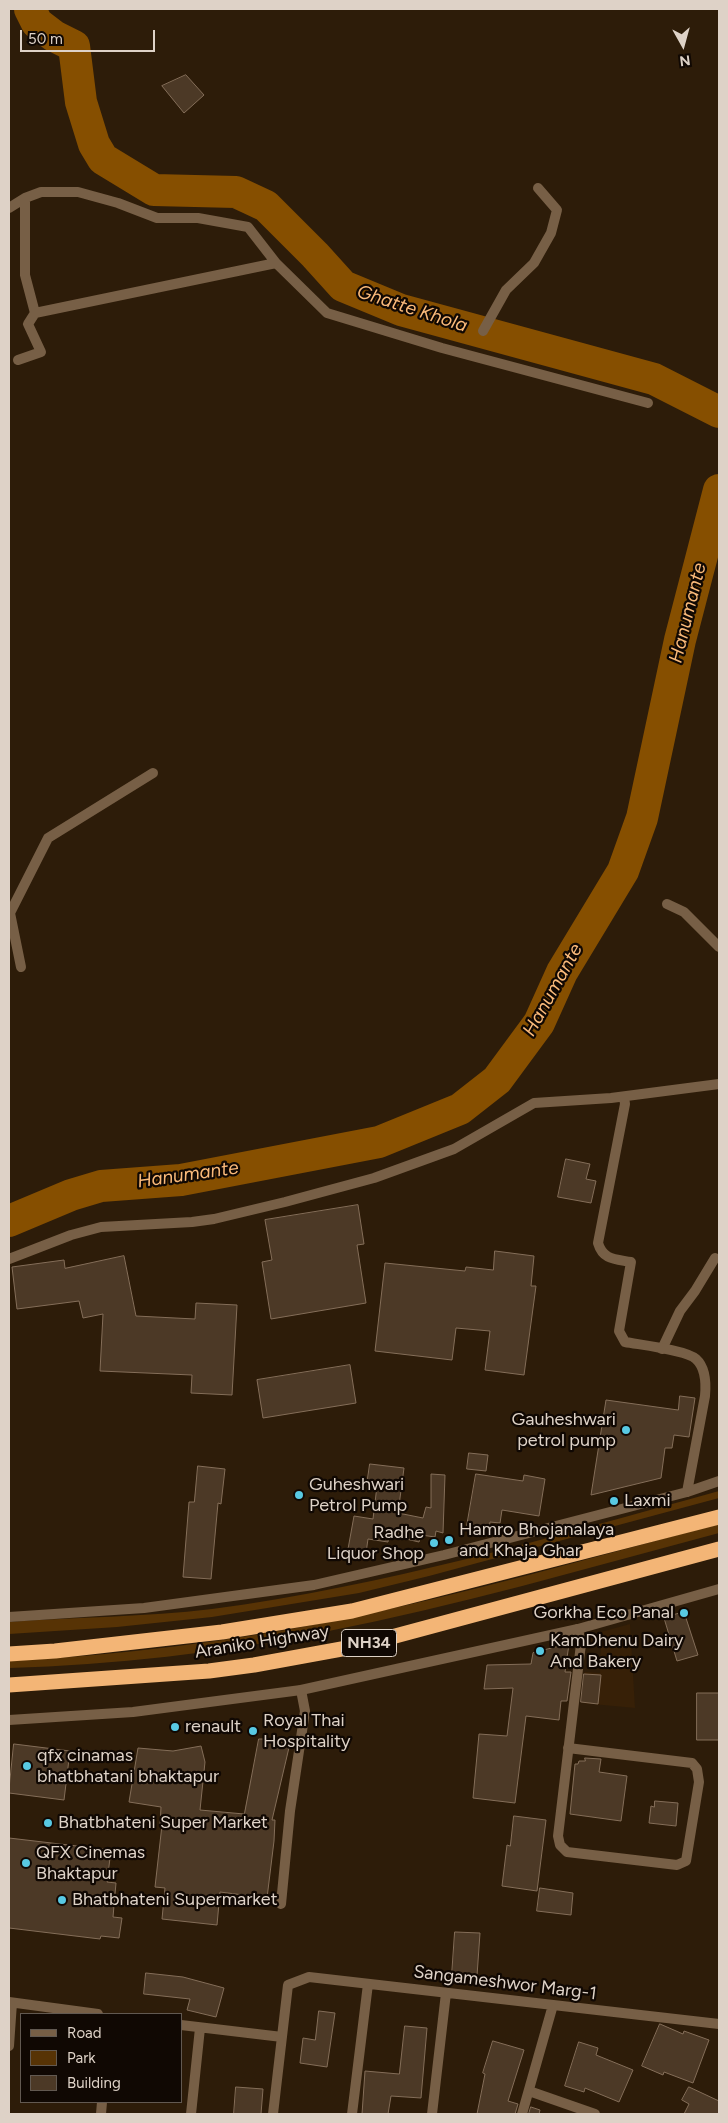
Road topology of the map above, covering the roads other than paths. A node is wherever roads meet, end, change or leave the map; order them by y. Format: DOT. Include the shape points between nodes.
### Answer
graph roads {
  1 [pos="538,188"];
  2 [pos="25,198"];
  3 [pos="9,208"];
  4 [pos="276,263"];
  5 [pos="35,314"];
  6 [pos="483,330"];
  7 [pos="18,360"];
  8 [pos="648,403"];
  9 [pos="153,773"];
  10 [pos="666,904"];
  11 [pos="719,947"];
  12 [pos="21,968"];
  13 [pos="719,1084"];
  14 [pos="624,1097"];
  15 [pos="715,1258"];
  16 [pos="9,1259"];
  17 [pos="662,1349"];
  18 [pos="719,1482"];
  19 [pos="687,1492"];
  20 [pos="719,1517"];
  21 [pos="719,1549"];
  22 [pos="719,1589"];
  23 [pos="9,1617"];
  24 [pos="578,1628"];
  25 [pos="9,1654"];
  26 [pos="9,1685"];
  27 [pos="301,1690"];
  28 [pos="9,1720"];
  29 [pos="568,1748"];
  30 [pos="281,1904"];
  31 [pos="368,1984"];
  32 [pos="446,1993"];
  33 [pos="10,2003"];
  34 [pos="553,2005"];
  35 [pos="90,2013"];
  36 [pos="719,2024"];
  37 [pos="182,2025"];
  38 [pos="200,2028"];
  39 [pos="282,2037"];
  40 [pos="9,2046"];
  41 [pos="529,2091"];
  42 [pos="191,2114"];
  43 [pos="274,2114"];
  44 [pos="352,2114"];
  45 [pos="432,2114"];
  46 [pos="522,2114"];
  47 [pos="595,2114"];
  1 -- 6 [label="street" via="558,210 551,233 534,263 506,290"];
  2 -- 3 [label="street"];
  2 -- 4 [label="street" via="41,192 78,192 157,218 198,218 248,227"];
  2 -- 5 [label="street" via="25,274"];
  4 -- 5 [label="street"];
  4 -- 8 [label="street" via="327,314"];
  5 -- 7 [label="street" via="28,324 41,352"];
  9 -- 12 [label="street" via="48,838 10,913"];
  10 -- 11 [label="street" via="684,912"];
  13 -- 14 [label="street"];
  14 -- 16 [label="street" via="534,1103 454,1148 374,1178 214,1219 100,1227"];
  14 -- 17 [label="street" via="598,1243 600,1252 607,1258 631,1262 619,1331 625,1342"];
  15 -- 17 [label="street" via="680,1311"];
  17 -- 19 [label="street" via="687,1354 698,1360 706,1382"];
  18 -- 19 [label="street"];
  19 -- 23 [label="street" via="444,1556 314,1585 144,1608"];
  20 -- 25 [label="highway, Araniko Highway / NH34" via="352,1611 222,1632"];
  21 -- 26 [label="highway, Araniko Highway / NH34" via="358,1646 209,1671"];
  22 -- 24 [label="street"];
  24 -- 27 [label="street"];
  24 -- 29 [label="street" via="581,1644"];
  27 -- 28 [label="street" via="133,1712"];
  27 -- 30 [label="street" via="305,1711 290,1811"];
  29 -- 29 [label="street" via="558,1836 560,1845 567,1852 677,1865 686,1861 699,1782 697,1768 692,1762"];
  31 -- 32 [label="street, Sangameshwor Marg-1"];
  31 -- 39 [label="street, Sangameshwor Marg-1" via="309,1977 288,1986"];
  31 -- 44 [label="street"];
  32 -- 34 [label="street, Sangameshwor Marg-1"];
  32 -- 45 [label="street"];
  33 -- 35 [label="street"];
  33 -- 40 [label="street"];
  34 -- 36 [label="street, Sangameshwor Marg-1"];
  34 -- 41 [label="street"];
  37 -- 38 [label="street"];
  38 -- 39 [label="street"];
  38 -- 42 [label="street"];
  39 -- 43 [label="street"];
  41 -- 46 [label="street"];
  41 -- 47 [label="street"];
}
